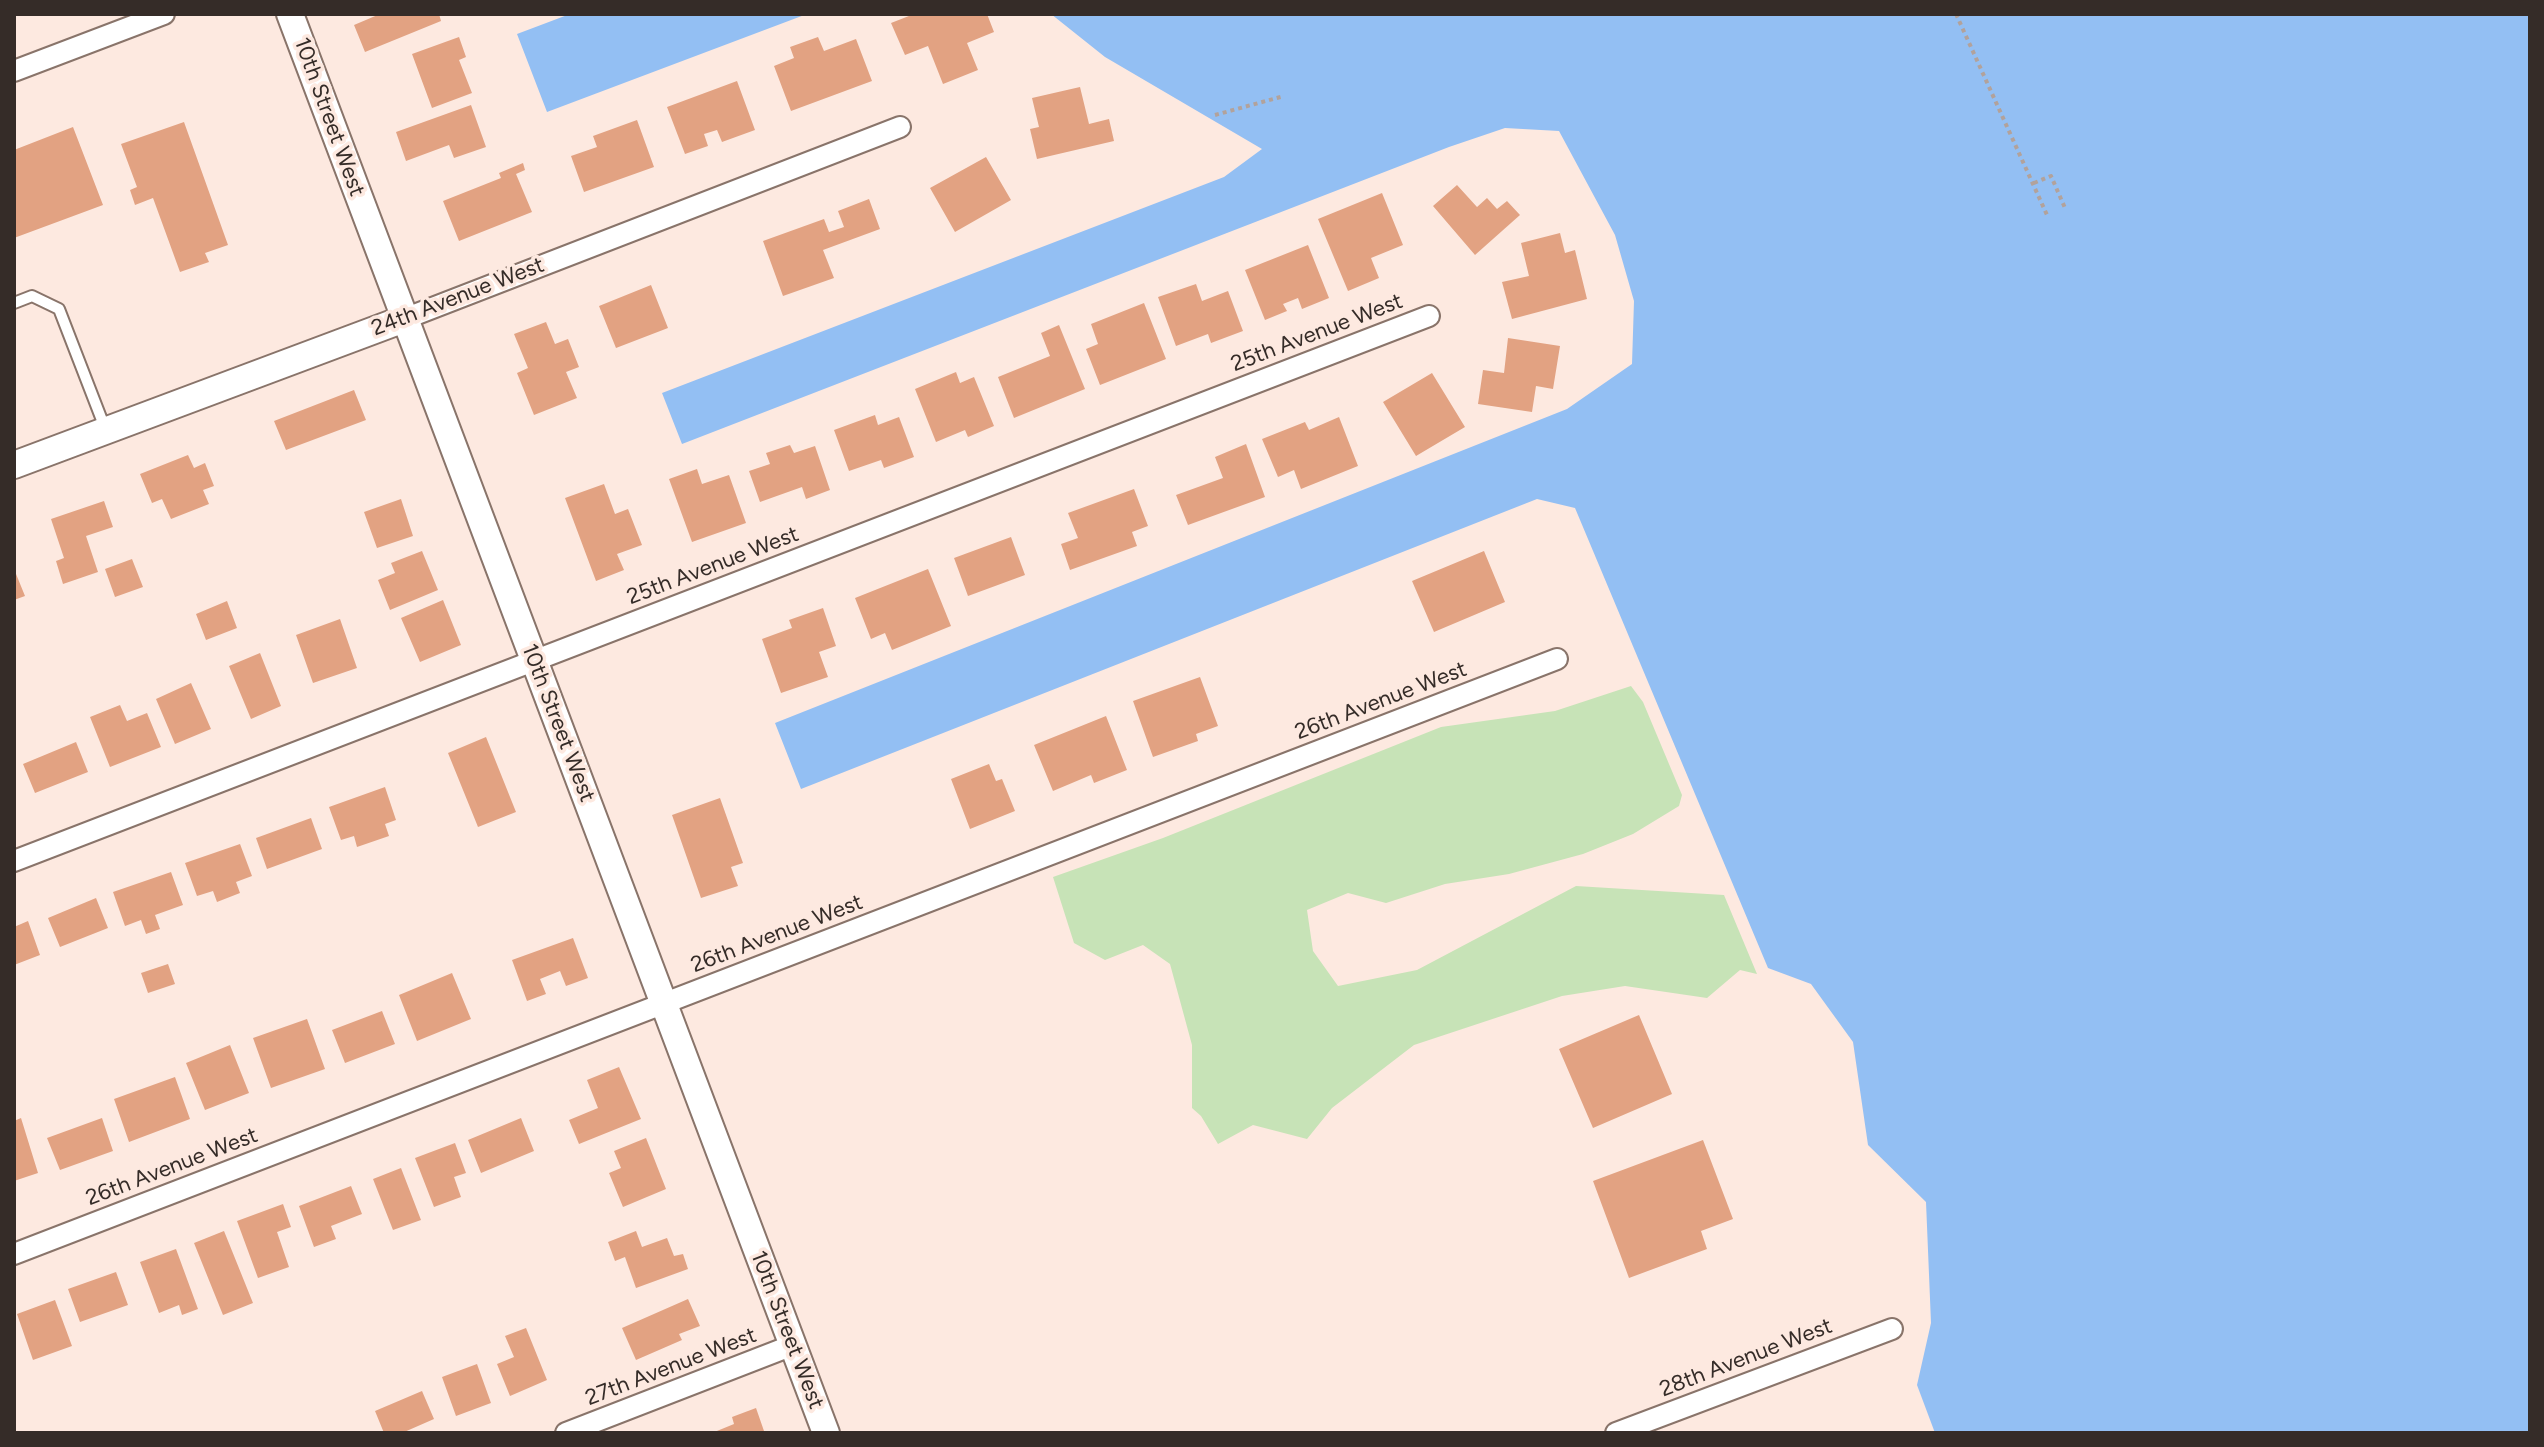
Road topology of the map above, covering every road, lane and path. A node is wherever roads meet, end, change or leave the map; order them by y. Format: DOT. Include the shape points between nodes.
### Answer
graph roads {
  1 [pos="164,14"];
  2 [pos="290,14"];
  3 [pos="1956,14"];
  4 [pos="14,71"];
  5 [pos="1284,96"];
  6 [pos="1215,115"];
  7 [pos="900,127"];
  8 [pos="2033,183"];
  9 [pos="2065,208"];
  10 [pos="2047,215"];
  11 [pos="14,303"];
  12 [pos="1429,316"];
  13 [pos="404,319"];
  14 [pos="106,430"];
  15 [pos="14,465"];
  16 [pos="1557,659"];
  17 [pos="534,660"];
  18 [pos="14,861"];
  19 [pos="663,1003"];
  20 [pos="14,1254"];
  21 [pos="1892,1329"];
  22 [pos="793,1345"];
  23 [pos="566,1433"];
  24 [pos="826,1433"];
  25 [pos="1616,1433"];
  1 -- 4 [label="street"];
  2 -- 13 [label="street, 10th Street West"];
  3 -- 8 [label="path"];
  5 -- 6 [label="path"];
  7 -- 13 [label="street, 24th Avenue West"];
  8 -- 9 [label="path" via="2051,176"];
  8 -- 10 [label="path"];
  11 -- 14 [label="lane" via="32,296 59,309"];
  12 -- 17 [label="street, 25th Avenue West"];
  13 -- 14 [label="street, 24th Avenue West"];
  13 -- 17 [label="street, 10th Street West"];
  14 -- 15 [label="street, 24th Avenue West"];
  16 -- 19 [label="street, 26th Avenue West"];
  17 -- 18 [label="street, 25th Avenue West"];
  17 -- 19 [label="street, 10th Street West"];
  19 -- 20 [label="street, 26th Avenue West"];
  19 -- 22 [label="street, 10th Street West"];
  21 -- 25 [label="street, 28th Avenue West"];
  22 -- 23 [label="street, 27th Avenue West"];
  22 -- 24 [label="street, 10th Street West"];
}
